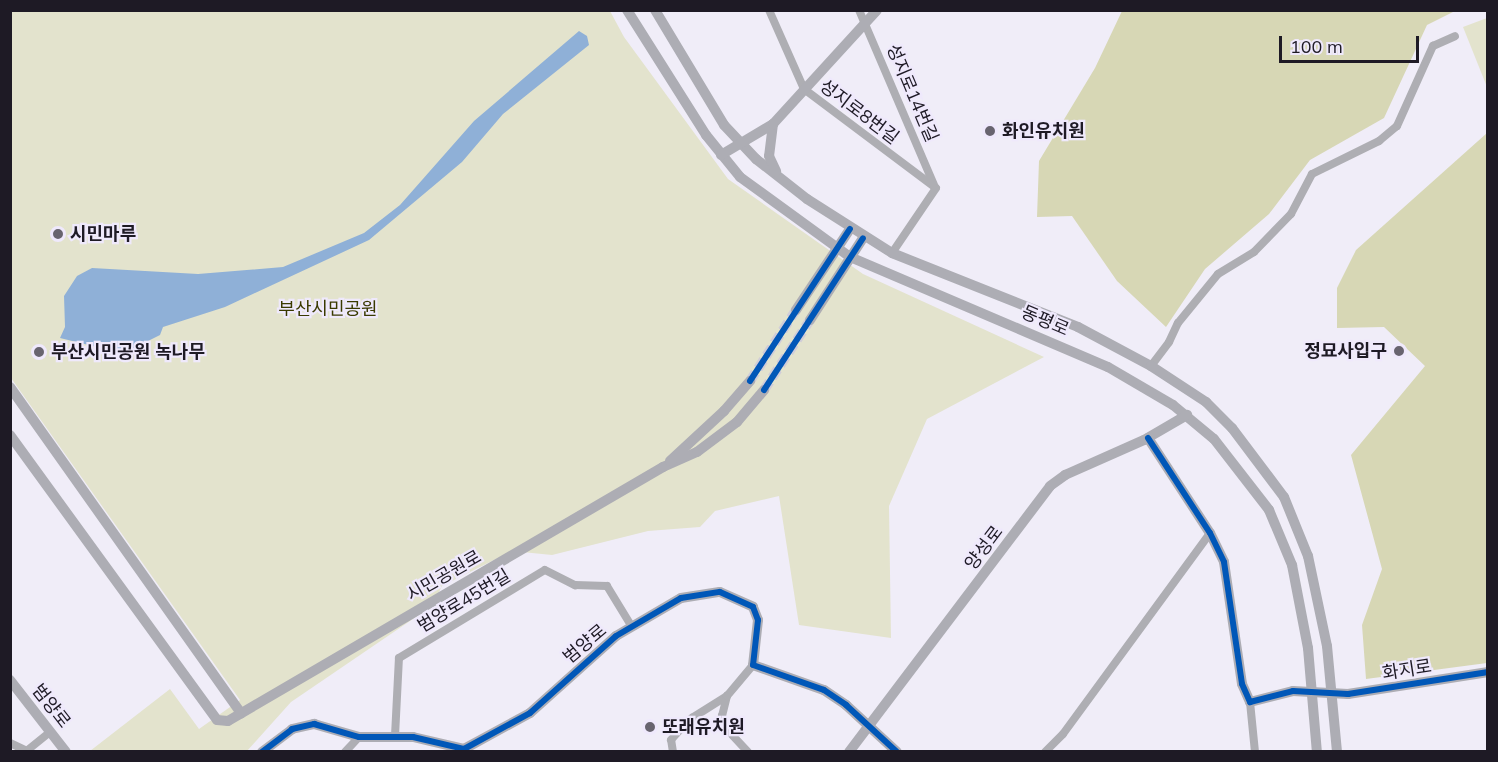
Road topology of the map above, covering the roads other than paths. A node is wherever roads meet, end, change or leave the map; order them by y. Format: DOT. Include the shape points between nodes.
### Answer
graph roads {
  1 [pos="627,10"];
  2 [pos="654,10"];
  3 [pos="769,10"];
  4 [pos="859,10"];
  5 [pos="877,10"];
  6 [pos="866,23"];
  7 [pos="1455,36"];
  8 [pos="804,89"];
  9 [pos="773,124"];
  10 [pos="739,143"];
  11 [pos="721,155"];
  12 [pos="780,179"];
  13 [pos="936,188"];
  14 [pos="850,229"];
  15 [pos="863,238"];
  16 [pos="837,248"];
  17 [pos="892,253"];
  18 [pos="850,257"];
  19 [pos="796,310"];
  20 [pos="810,320"];
  21 [pos="1150,366"];
  22 [pos="750,381"];
  23 [pos="10,387"];
  24 [pos="764,390"];
  25 [pos="1187,415"];
  26 [pos="12,438"];
  27 [pos="1148,438"];
  28 [pos="663,467"];
  29 [pos="1210,533"];
  30 [pos="632,627"];
  31 [pos="753,665"];
  32 [pos="1488,672"];
  33 [pos="10,680"];
  34 [pos="1313,691"];
  35 [pos="1332,694"];
  36 [pos="727,696"];
  37 [pos="1250,702"];
  38 [pos="241,712"];
  39 [pos="869,726"];
  40 [pos="50,732"];
  41 [pos="395,736"];
  42 [pos="359,737"];
  43 [pos="10,743"];
  44 [pos="29,751"];
  45 [pos="66,752"];
  46 [pos="262,752"];
  47 [pos="345,752"];
  48 [pos="673,752"];
  49 [pos="748,752"];
  50 [pos="849,752"];
  51 [pos="897,752"];
  52 [pos="1045,752"];
  53 [pos="1255,752"];
  54 [pos="1317,752"];
  55 [pos="1337,752"];
  1 -- 11 [label="main road, 동평로"];
  2 -- 10 [label="main road, 동평로" via="682,60"];
  3 -- 8 [label="street, 성지로8번길"];
  4 -- 6 [label="street, 성지로14번길"];
  5 -- 6 [label="main road"];
  6 -- 8 [label="main road"];
  6 -- 13 [label="street, 성지로14번길"];
  7 -- 21 [label="street" via="1432,46 1397,126 1380,141 1312,174 1291,214 1254,252 1218,274 1178,323"];
  8 -- 9 [label="main road"];
  8 -- 13 [label="street, 성지로8번길"];
  9 -- 10 [label="main road"];
  9 -- 12 [label="main road" via="769,156"];
  10 -- 11 [label="main road"];
  10 -- 12 [label="main road, 동평로"];
  11 -- 16 [label="main road, 동평로" via="740,177"];
  12 -- 14 [label="main road, 동평로"];
  13 -- 17 [label="street"];
  14 -- 15 [label="main road, 동평로"];
  14 -- 16 [label="main road"];
  15 -- 17 [label="main road, 동평로"];
  15 -- 18 [label="main road"];
  16 -- 18 [label="main road, 동평로"];
  16 -- 19 [label="main road"];
  17 -- 21 [label="main road, 동평로" via="1078,327"];
  18 -- 20 [label="main road"];
  18 -- 25 [label="main road, 동평로" via="1070,349"];
  21 -- 35 [label="main road, 동평로" via="1218,412 1284,497 1318,593"];
  22 -- 28 [label="main road, 시민공원로" via="724,411"];
  23 -- 38 [label="main road"];
  24 -- 28 [label="main road, 시민공원로" via="729,428 697,452"];
  25 -- 27 [label="main road, 양성로"];
  25 -- 34 [label="main road, 동평로" via="1220,447 1269,510 1292,565"];
  26 -- 38 [label="main road, 시민공원로" via="217,720 228,721"];
  27 -- 29 [label="main road"];
  27 -- 39 [label="main road, 양성로" via="1065,475 1050,486"];
  28 -- 38 [label="main road, 시민공원로"];
  29 -- 37 [label="main road" via="1224,562 1242,684"];
  29 -- 52 [label="street"];
  30 -- 31 [label="main road, 범양로" via="681,598 701,592 738,597 753,607 758,620"];
  30 -- 41 [label="main road, 범양로" via="530,713 470,747"];
  30 -- 41 [label="street, 범양로45번길" via="613,595 598,582 575,585 545,570 399,658"];
  31 -- 36 [label="street"];
  31 -- 39 [label="main road" via="824,690"];
  32 -- 35 [label="main road, 화지로"];
  33 -- 40 [label="main road, 범양로"];
  34 -- 35 [label="main road, 화지로"];
  34 -- 37 [label="main road, 화지로"];
  34 -- 54 [label="main road, 동평로"];
  35 -- 55 [label="main road, 동평로"];
  36 -- 48 [label="street" via="692,718 676,734 671,740"];
  36 -- 49 [label="street" via="722,716 726,728"];
  37 -- 53 [label="street"];
  39 -- 50 [label="main road, 양성로"];
  39 -- 51 [label="main road"];
  40 -- 44 [label="street"];
  40 -- 45 [label="main road, 범양로"];
  41 -- 42 [label="main road, 범양로"];
  42 -- 46 [label="main road, 범양로" via="314,724 292,729"];
  42 -- 47 [label="street"];
  43 -- 44 [label="street"];
}
